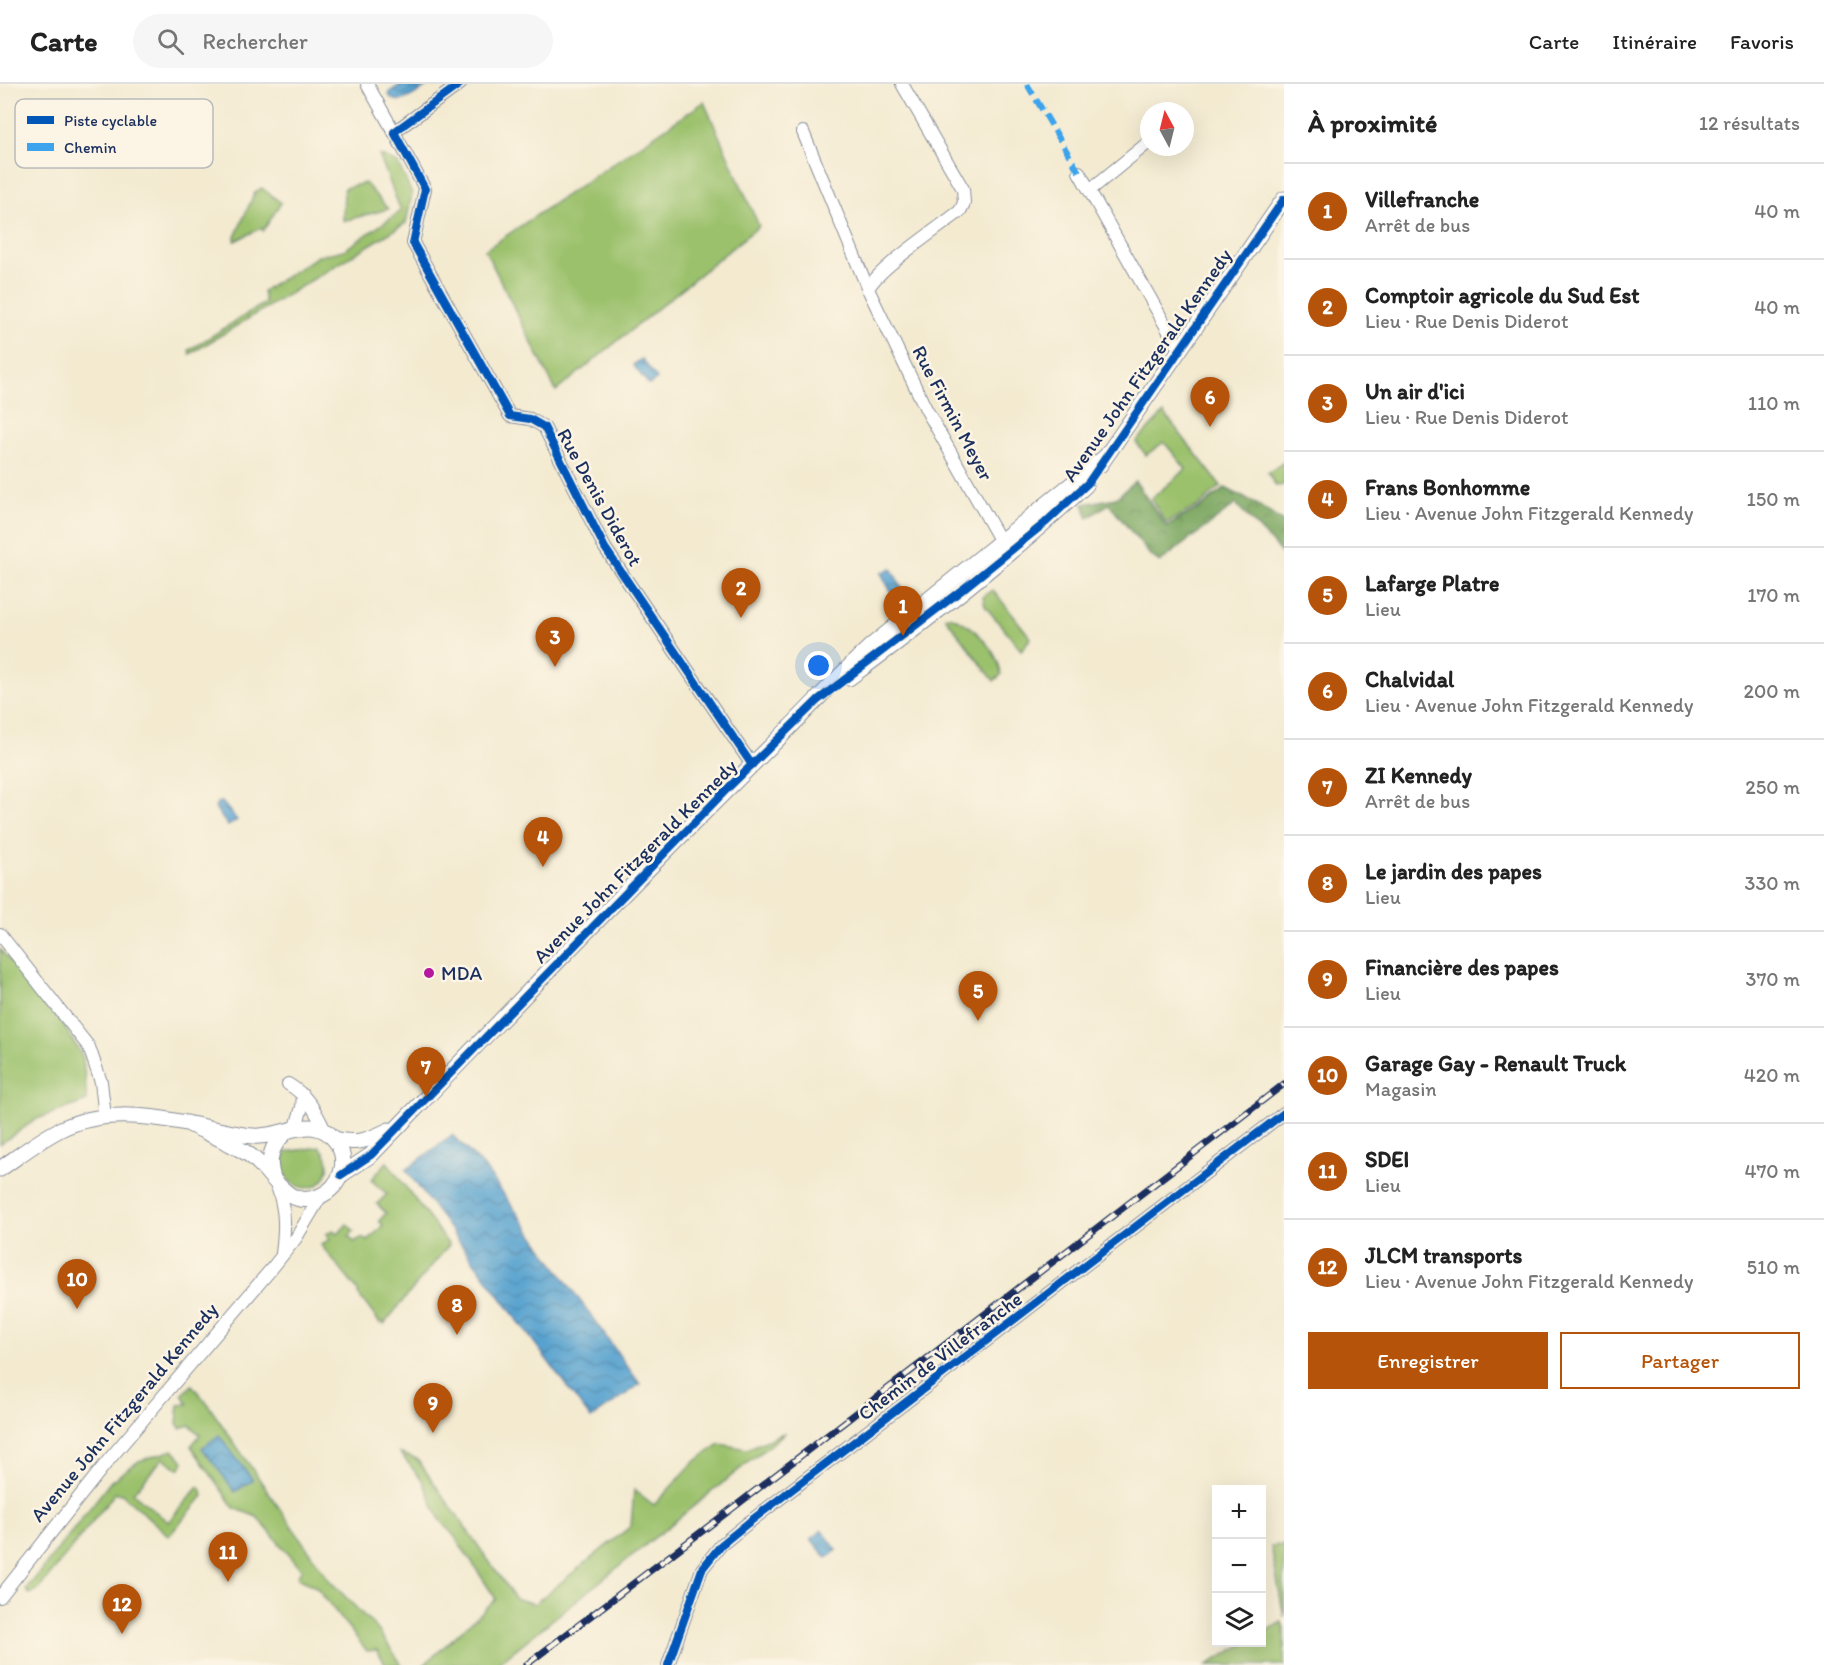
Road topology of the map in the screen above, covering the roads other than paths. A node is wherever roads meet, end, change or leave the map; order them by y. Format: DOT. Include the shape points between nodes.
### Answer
graph roads {
  1 [pos="367,84"];
  2 [pos="460,84"];
  3 [pos="902,84"];
  4 [pos="393,132"];
  5 [pos="803,132"];
  6 [pos="1140,149"];
  7 [pos="1079,172"];
  8 [pos="1090,190"];
  9 [pos="1284,199"];
  10 [pos="868,289"];
  11 [pos="1180,351"];
  12 [pos="1004,548"];
  13 [pos="752,765"];
  14 [pos="0,934"];
  15 [pos="288,1084"];
  16 [pos="303,1095"];
  17 [pos="1284,1113"];
  18 [pos="105,1117"];
  19 [pos="402,1122"];
  20 [pos="187,1123"];
  21 [pos="290,1130"];
  22 [pos="330,1135"];
  23 [pos="0,1169"];
  24 [pos="341,1175"];
  25 [pos="275,1182"];
  26 [pos="321,1196"];
  27 [pos="282,1256"];
  28 [pos="0,1597"];
  29 [pos="668,1665"];
  1 -- 4 [label="street, Rue Denis Diderot"];
  2 -- 4 [label="street"];
  3 -- 10 [label="street" via="963,189 964,203 960,211 885,269"];
  4 -- 13 [label="street, Rue Denis Diderot" via="425,189 413,243 510,416 530,419 543,428 605,548"];
  5 -- 10 [label="street, Rue Firmin Meyer"];
  6 -- 8 [label="street"];
  7 -- 8 [label="street"];
  8 -- 11 [label="street"];
  9 -- 11 [label="street, Avenue John Fitzgerald Kennedy"];
  10 -- 12 [label="street, Rue Firmin Meyer" via="926,409"];
  11 -- 12 [label="street, Avenue John Fitzgerald Kennedy" via="1106,457"];
  12 -- 13 [label="street, Avenue John Fitzgerald Kennedy" via="872,645"];
  13 -- 19 [label="street, Avenue John Fitzgerald Kennedy"];
  14 -- 18 [label="street" via="89,1047 101,1082"];
  15 -- 16 [label="street"];
  16 -- 21 [label="street" via="302,1107"];
  16 -- 22 [label="street"];
  17 -- 29 [label="street, Chemin de Villefranche" via="721,1545 702,1569"];
  18 -- 20 [label="street" via="151,1116"];
  18 -- 23 [label="street" via="63,1128"];
  19 -- 22 [label="street, Avenue John Fitzgerald Kennedy" via="370,1140 349,1143"];
  19 -- 24 [label="street, Avenue John Fitzgerald Kennedy" via="371,1155"];
  20 -- 21 [label="street" via="254,1136"];
  20 -- 25 [label="street" via="248,1154"];
  21 -- 22 [label="street" via="316,1127"];
  21 -- 25 [label="street" via="272,1148 270,1168"];
  22 -- 24 [label="street" via="342,1156"];
  24 -- 26 [label="street"];
  25 -- 26 [label="street" via="293,1197"];
  25 -- 27 [label="street" via="284,1205"];
  26 -- 27 [label="street, Avenue John Fitzgerald Kennedy"];
  27 -- 28 [label="street, Avenue John Fitzgerald Kennedy" via="107,1462"];
}
